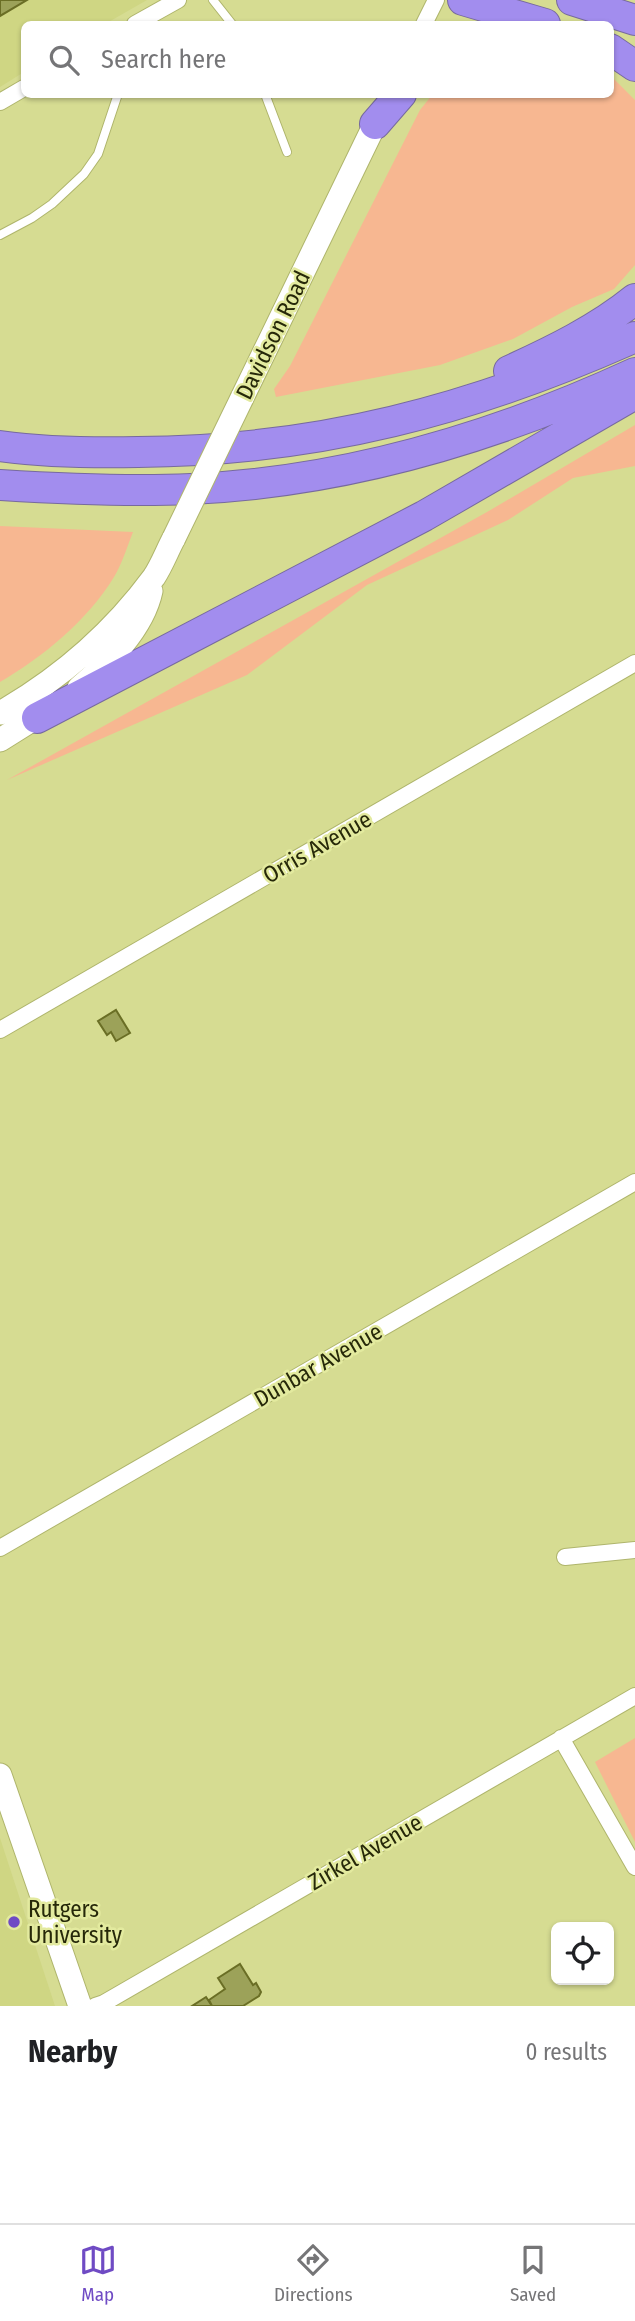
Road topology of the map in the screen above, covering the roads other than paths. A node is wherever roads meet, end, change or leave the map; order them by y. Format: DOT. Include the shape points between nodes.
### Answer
graph roads {
  1 [pos="178,0"];
  2 [pos="214,0"];
  3 [pos="436,0"];
  4 [pos="463,0"];
  5 [pos="572,0"];
  6 [pos="635,20"];
  7 [pos="140,21"];
  8 [pos="230,21"];
  9 [pos="426,21"];
  10 [pos="535,21"];
  11 [pos="614,51"];
  12 [pos="635,66"];
  13 [pos="21,90"];
  14 [pos="117,98"];
  15 [pos="267,98"];
  16 [pos="388,98"];
  17 [pos="398,98"];
  18 [pos="0,102"];
  19 [pos="375,124"];
  20 [pos="287,152"];
  21 [pos="0,235"];
  22 [pos="635,299"];
  23 [pos="635,337"];
  24 [pos="635,373"];
  25 [pos="635,394"];
  26 [pos="335,434"];
  27 [pos="0,446"];
  28 [pos="0,485"];
  29 [pos="155,575"];
  30 [pos="635,663"];
  31 [pos="0,713"];
  32 [pos="37,718"];
  33 [pos="0,740"];
  34 [pos="0,1030"];
  35 [pos="635,1182"];
  36 [pos="0,1548"];
  37 [pos="635,1550"];
  38 [pos="565,1557"];
  39 [pos="635,1696"];
  40 [pos="561,1738"];
  41 [pos="0,1775"];
  42 [pos="635,1867"];
  43 [pos="80,2006"];
  44 [pos="95,2006"];
  1 -- 7 [label="street"];
  2 -- 8 [label="lane"];
  3 -- 9 [label="street"];
  4 -- 10 [label="highway"];
  5 -- 6 [label="highway"];
  11 -- 12 [label="highway"];
  13 -- 18 [label="street"];
  14 -- 21 [label="lane" via="98,154 85,174 52,204"];
  15 -- 20 [label="lane"];
  16 -- 19 [label="street, Davidson Road"];
  17 -- 19 [label="highway"];
  19 -- 29 [label="main road, Davidson Road, bridge"];
  22 -- 26 [label="highway" via="578,337 525,364"];
  23 -- 26 [label="highway" via="485,397"];
  24 -- 28 [label="highway" via="463,441 310,476 192,489 86,491"];
  25 -- 32 [label="highway" via="424,516"];
  26 -- 27 [label="highway" via="174,452 98,453"];
  29 -- 31 [label="main road, Davidson Road" via="79,660"];
  29 -- 32 [label="main road, Davidson Road" via="149,604 121,645 93,676"];
  30 -- 34 [label="street, Orris Avenue"];
  32 -- 33 [label="main road, Davidson Road"];
  35 -- 36 [label="street, Dunbar Avenue"];
  37 -- 38 [label="street"];
  39 -- 40 [label="street, Zirkel Avenue"];
  40 -- 42 [label="street"];
  40 -- 44 [label="street, Zirkel Avenue"];
  41 -- 43 [label="main road"];
}
